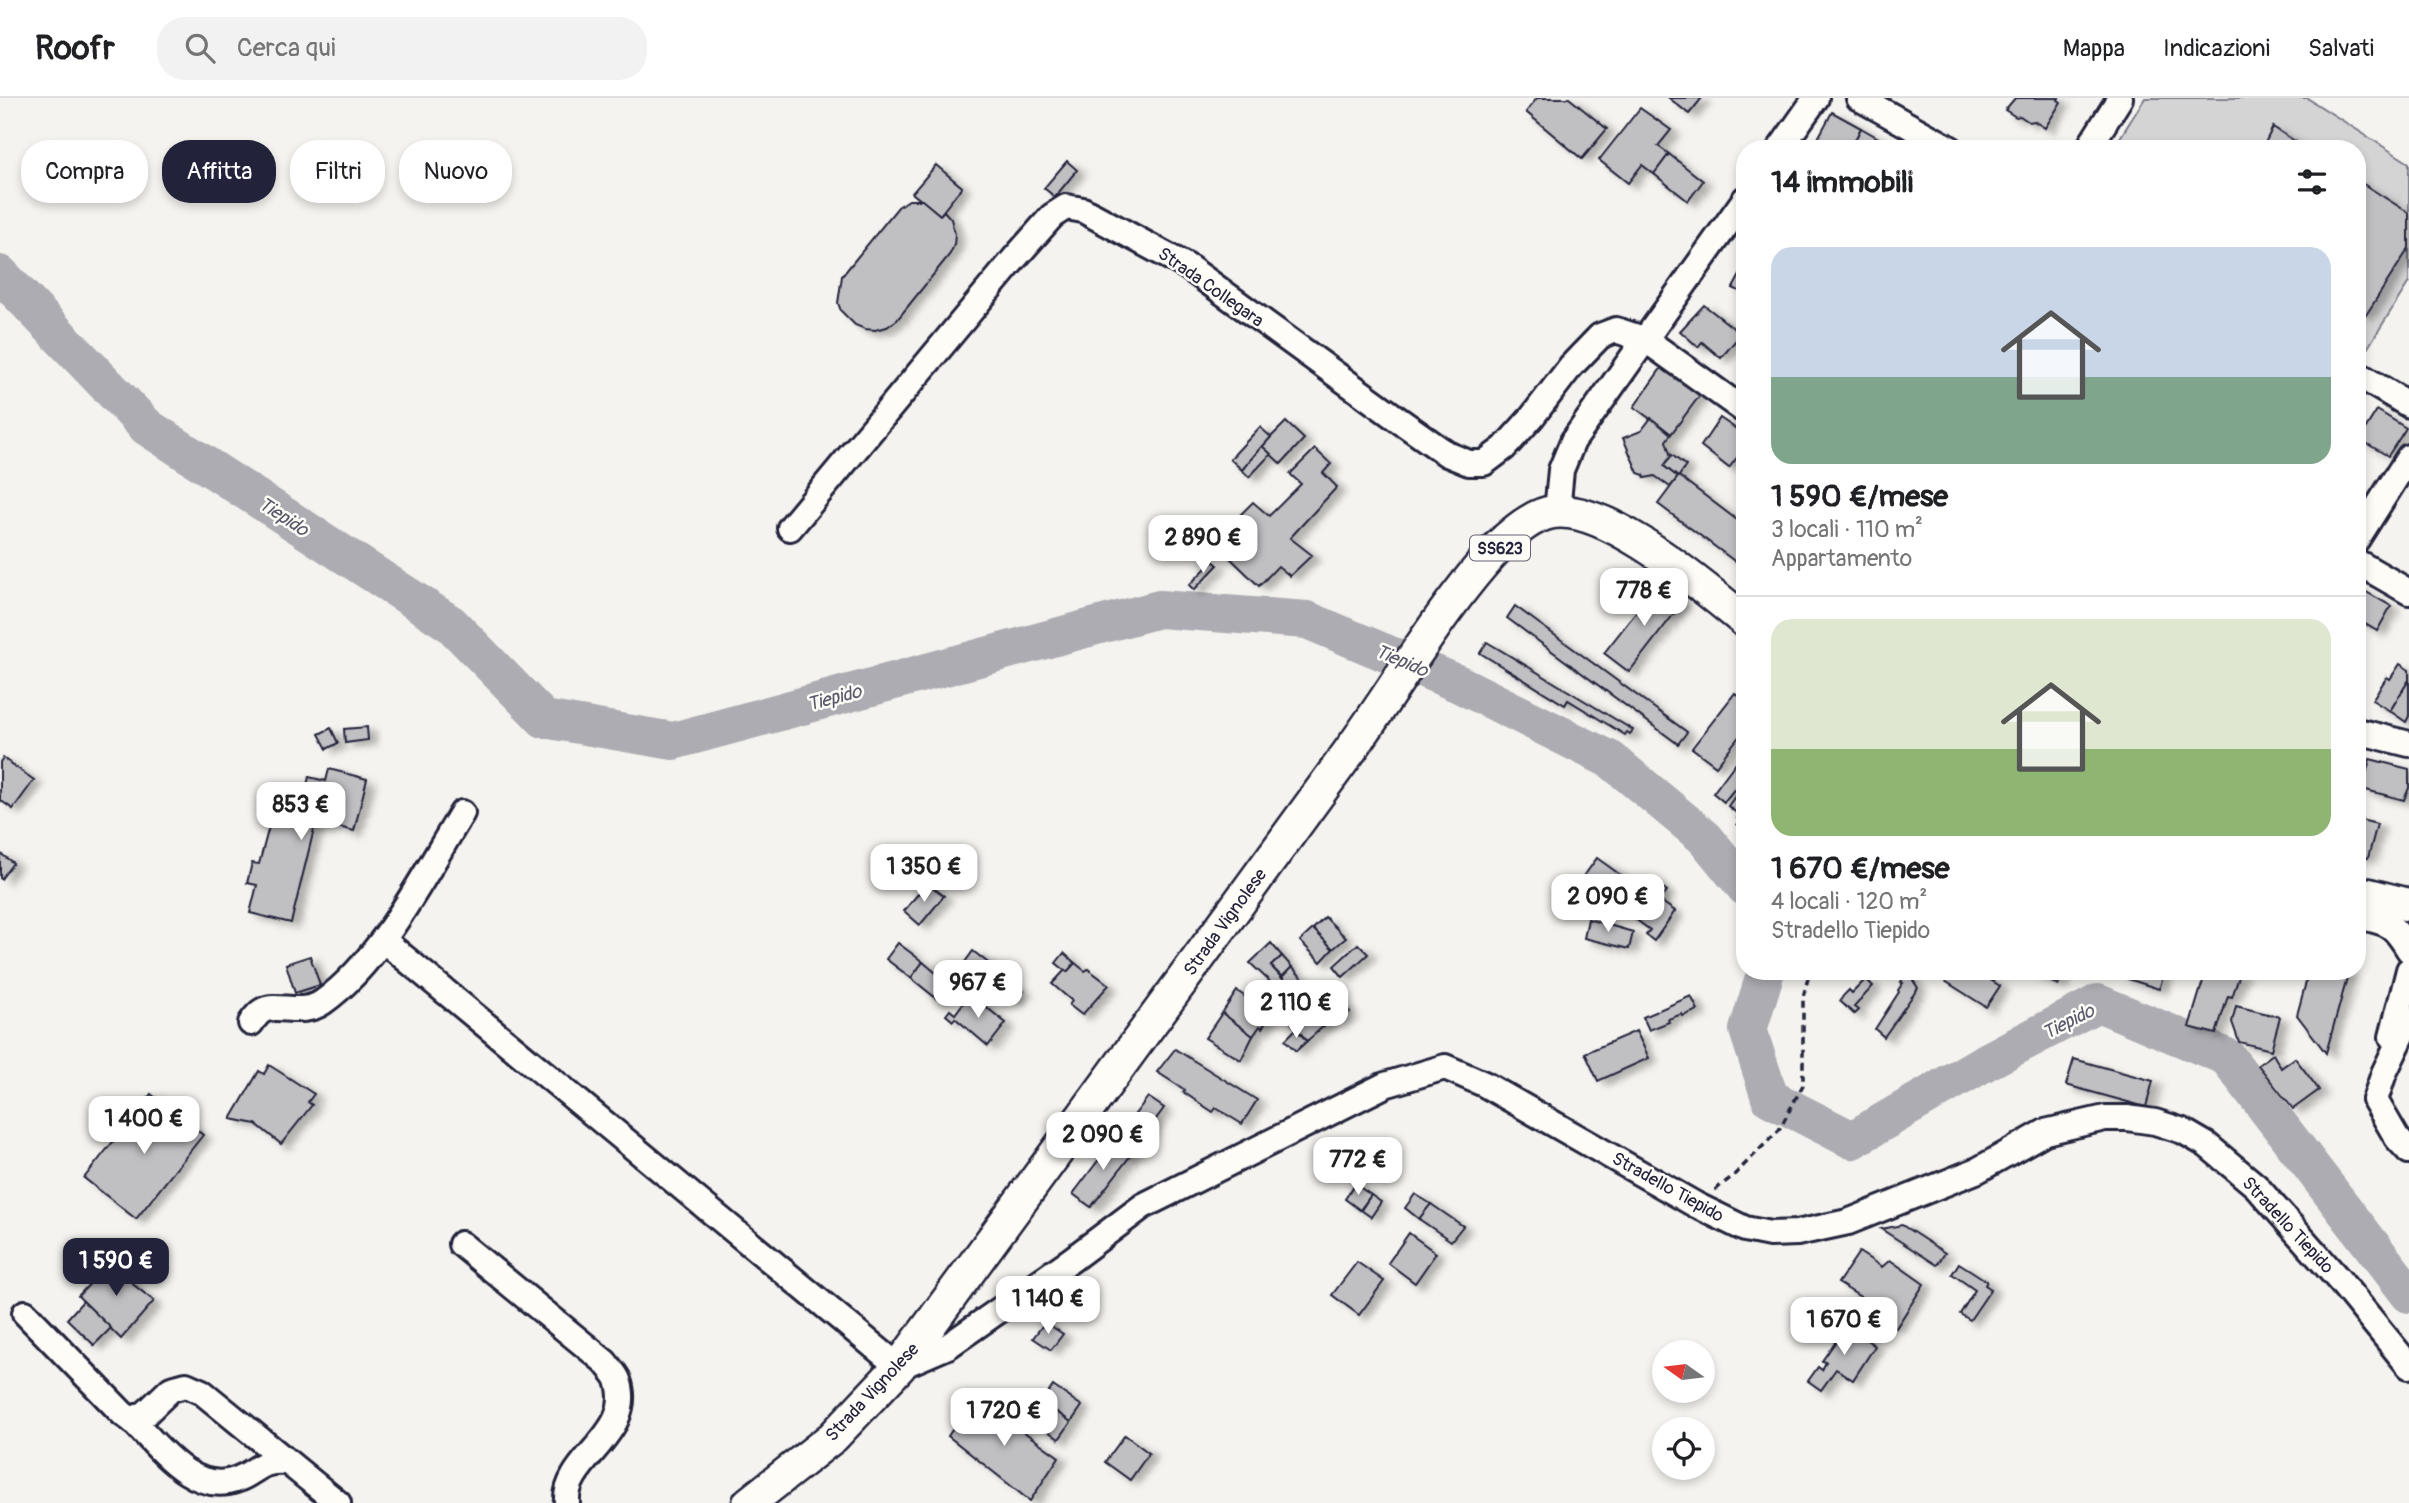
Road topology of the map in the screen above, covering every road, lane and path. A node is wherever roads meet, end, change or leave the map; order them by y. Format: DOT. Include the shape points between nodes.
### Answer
graph roads {
  1 [pos="1816,98"];
  2 [pos="1859,98"];
  3 [pos="2120,98"];
  4 [pos="1786,140"];
  5 [pos="1935,140"];
  6 [pos="2094,140"];
  7 [pos="1736,218"];
  8 [pos="1646,340"];
  9 [pos="2366,379"];
  10 [pos="1736,405"];
  11 [pos="2409,405"];
  12 [pos="2409,457"];
  13 [pos="1557,512"];
  14 [pos="2366,525"];
  15 [pos="790,528"];
  16 [pos="2366,567"];
  17 [pos="2409,592"];
  18 [pos="1736,614"];
  19 [pos="2366,733"];
  20 [pos="2409,744"];
  21 [pos="463,813"];
  22 [pos="2366,894"];
  23 [pos="2409,905"];
  24 [pos="2366,918"];
  25 [pos="383,940"];
  26 [pos="2409,950"];
  27 [pos="2409,970"];
  28 [pos="1808,980"];
  29 [pos="2409,1021"];
  30 [pos="251,1023"];
  31 [pos="2384,1073"];
  32 [pos="2409,1151"];
  33 [pos="1696,1205"];
  34 [pos="461,1244"];
  35 [pos="25,1313"];
  36 [pos="2409,1366"];
  37 [pos="900,1367"];
  38 [pos="132,1420"];
  39 [pos="287,1462"];
  40 [pos="338,1503"];
  41 [pos="567,1503"];
  42 [pos="749,1503"];
  1 -- 4 [label="street"];
  2 -- 5 [label="street"];
  3 -- 6 [label="street"];
  7 -- 8 [label="street"];
  8 -- 10 [label="street"];
  8 -- 13 [label="street" via="1568,450"];
  8 -- 15 [label="street, Strada Collegara" via="1616,330 1600,336 1504,448 1485,463 1469,463 1447,454 1188,267 1083,209 1066,207 1052,216"];
  9 -- 11 [label="street"];
  12 -- 14 [label="street"];
  13 -- 18 [label="main road" via="1595,518 1619,529"];
  13 -- 37 [label="main road, Strada Vignolese / SS623" via="1538,517 1512,535 1454,600"];
  16 -- 17 [label="street"];
  19 -- 20 [label="street"];
  21 -- 25 [label="street"];
  22 -- 23 [label="main road"];
  24 -- 26 [label="street" via="2388,923"];
  25 -- 30 [label="street" via="362,967 322,1003 308,1010 267,1009"];
  25 -- 37 [label="street"];
  27 -- 31 [label="street"];
  28 -- 33 [label="path" via="1803,997 1803,1085 1779,1130"];
  29 -- 31 [label="street"];
  31 -- 32 [label="street" via="2375,1100"];
  33 -- 36 [label="street, Stradello Tiepido" via="1745,1229 1770,1234 1825,1228 1978,1170 2045,1132 2105,1118 2155,1122 2183,1130 2207,1145 2256,1186"];
  33 -- 37 [label="street, Stradello Tiepido" via="1484,1084 1445,1067 1385,1085 1143,1206 948,1346"];
  34 -- 41 [label="street" via="606,1362 618,1379 621,1400 617,1417 566,1490"];
  35 -- 38 [label="street"];
  37 -- 42 [label="main road, Strada Vignolese / SS623" via="833,1437"];
  38 -- 39 [label="street" via="191,1476 226,1482 271,1460"];
  38 -- 39 [label="street" via="171,1389 186,1385 202,1392"];
  39 -- 40 [label="street"];
}
